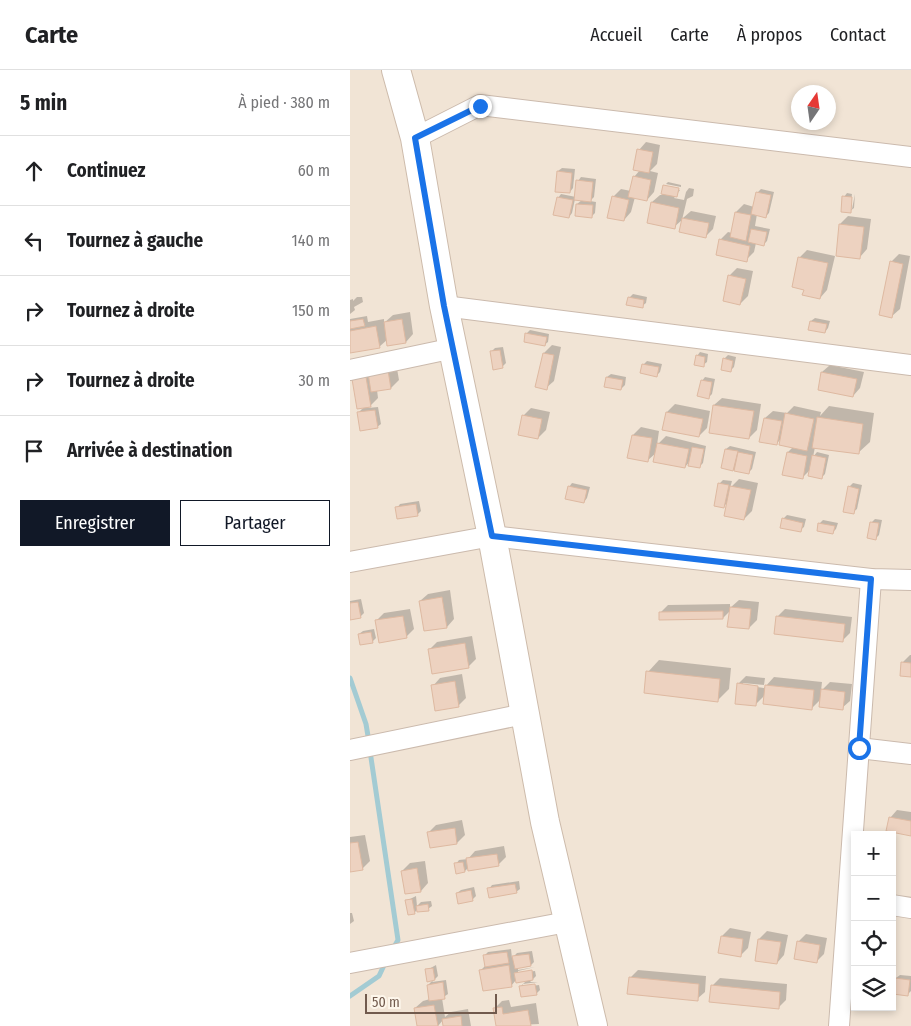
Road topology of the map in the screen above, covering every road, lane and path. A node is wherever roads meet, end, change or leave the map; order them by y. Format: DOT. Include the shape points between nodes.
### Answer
graph roads {
  1 [pos="396,70"];
  2 [pos="415,138"];
  3 [pos="911,157"];
  4 [pos="444,306"];
  5 [pos="454,348"];
  6 [pos="911,365"];
  7 [pos="350,370"];
  8 [pos="492,536"];
  9 [pos="350,562"];
  10 [pos="911,578"];
  11 [pos="871,579"];
  12 [pos="524,714"];
  13 [pos="859,748"];
  14 [pos="350,750"];
  15 [pos="911,754"];
  16 [pos="852,876"];
  17 [pos="851,899"];
  18 [pos="896,906"];
  19 [pos="911,908"];
  20 [pos="567,922"];
  21 [pos="350,963"];
  22 [pos="593,1026"];
  23 [pos="839,1026"];
  1 -- 2 [label="main road"];
  2 -- 3 [label="street" via="480,106"];
  2 -- 4 [label="main road"];
  4 -- 5 [label="main road"];
  4 -- 6 [label="street"];
  5 -- 7 [label="street"];
  5 -- 8 [label="main road"];
  8 -- 9 [label="street"];
  8 -- 11 [label="street"];
  8 -- 12 [label="main road"];
  10 -- 11 [label="street"];
  11 -- 13 [label="street"];
  12 -- 14 [label="street"];
  12 -- 20 [label="main road"];
  13 -- 15 [label="street"];
  13 -- 16 [label="street"];
  17 -- 23 [label="street"];
  18 -- 19 [label="street"];
  20 -- 21 [label="street"];
  20 -- 22 [label="main road"];
}
